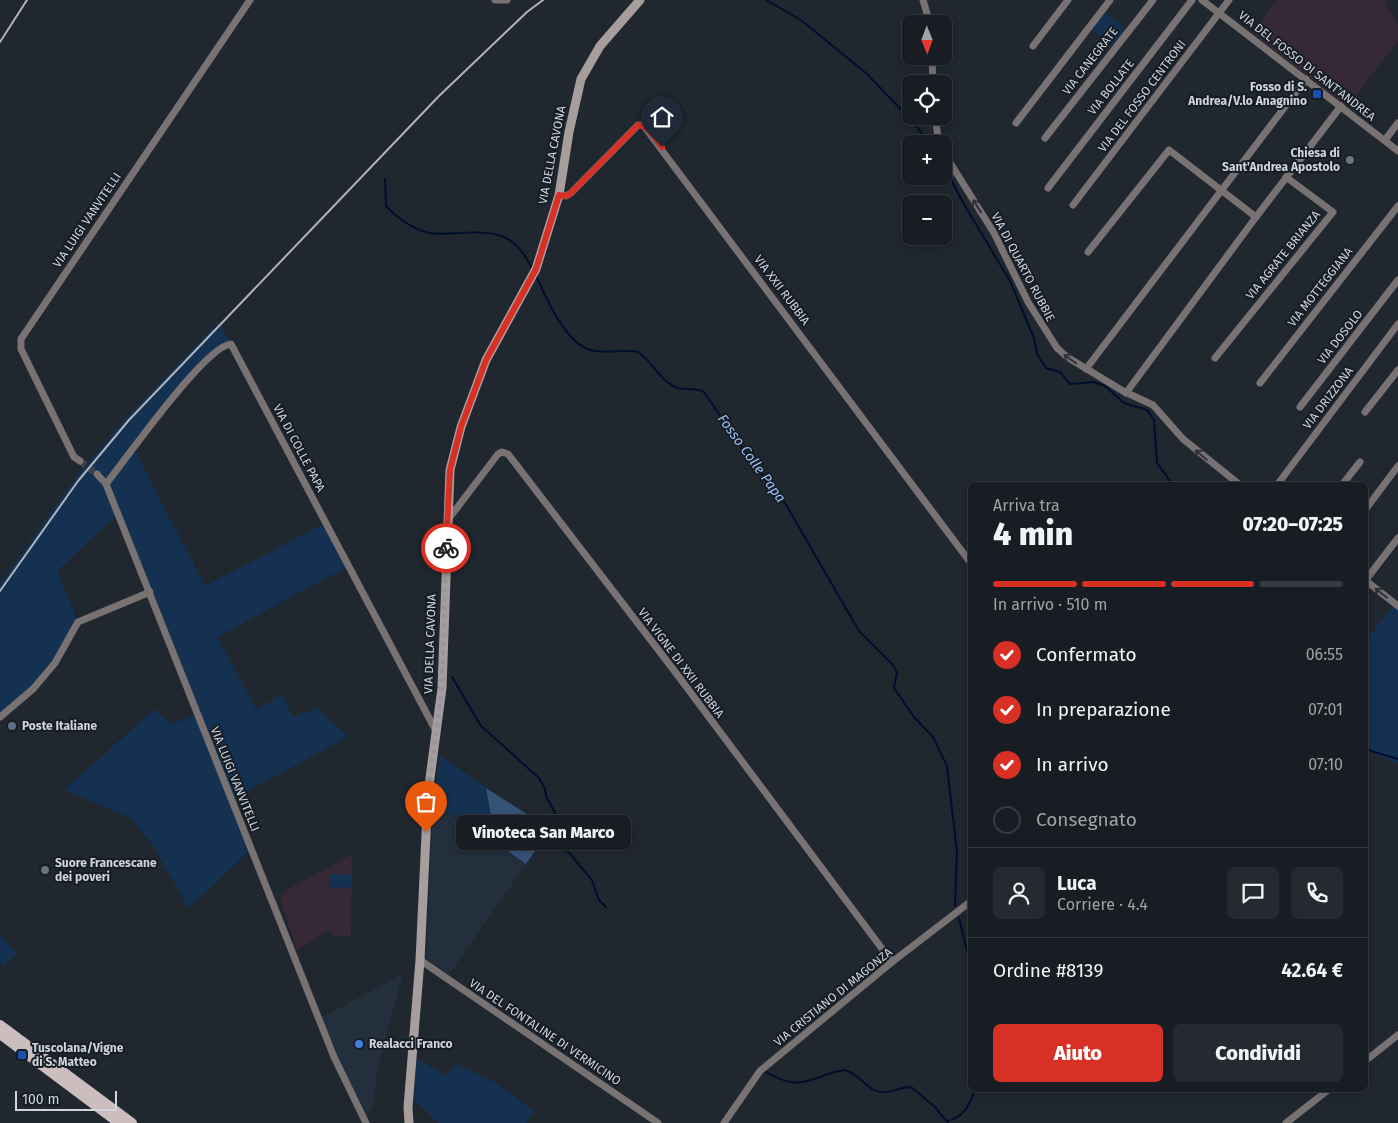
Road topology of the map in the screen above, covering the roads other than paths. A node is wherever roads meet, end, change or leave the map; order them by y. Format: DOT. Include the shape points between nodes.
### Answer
graph roads {
  1 [pos="250,0"];
  2 [pos="495,0"];
  3 [pos="507,0"];
  4 [pos="640,0"];
  5 [pos="923,0"];
  6 [pos="1068,0"];
  7 [pos="1110,0"];
  8 [pos="1153,0"];
  9 [pos="1192,0"];
  10 [pos="1202,0"];
  11 [pos="1229,0"];
  12 [pos="1219,13"];
  13 [pos="927,15"];
  14 [pos="1033,46"];
  15 [pos="1306,79"];
  16 [pos="1341,106"];
  17 [pos="1016,123"];
  18 [pos="1398,123"];
  19 [pos="1045,138"];
  20 [pos="1385,140"];
  21 [pos="1398,151"];
  22 [pos="952,166"];
  23 [pos="1286,177"];
  24 [pos="1048,188"];
  25 [pos="1220,190"];
  26 [pos="559,195"];
  27 [pos="1073,205"];
  28 [pos="1398,206"];
  29 [pos="1256,217"];
  30 [pos="1088,252"];
  31 [pos="1398,280"];
  32 [pos="1398,324"];
  33 [pos="1214,358"];
  34 [pos="1086,369"];
  35 [pos="1398,370"];
  36 [pos="1260,383"];
  37 [pos="1126,393"];
  38 [pos="1300,407"];
  39 [pos="1365,412"];
  40 [pos="80,462"];
  41 [pos="1360,462"];
  42 [pos="1398,466"];
  43 [pos="97,474"];
  44 [pos="1236,482"];
  45 [pos="1279,482"];
  46 [pos="1344,482"];
  47 [pos="106,484"];
  48 [pos="1368,506"];
  49 [pos="447,521"];
  50 [pos="1398,538"];
  51 [pos="968,559"];
  52 [pos="1368,576"];
  53 [pos="1368,582"];
  54 [pos="150,592"];
  55 [pos="1398,606"];
  56 [pos="0,717"];
  57 [pos="436,731"];
  58 [pos="968,904"];
  59 [pos="420,960"];
  60 [pos="892,962"];
  61 [pos="0,1025"];
  62 [pos="0,1034"];
  63 [pos="1398,1036"];
  64 [pos="1368,1059"];
  65 [pos="1325,1092"];
  66 [pos="119,1123"];
  67 [pos="132,1123"];
  68 [pos="366,1123"];
  69 [pos="409,1123"];
  70 [pos="658,1123"];
  71 [pos="724,1123"];
  72 [pos="1286,1123"];
  1 -- 40 [label="street, VIA LUIGI VANVITELLI" via="21,339 21,349 74,457"];
  2 -- 3 [label="street"];
  4 -- 26 [label="main road, VIA DELLA CAVONA" via="600,46 581,79"];
  5 -- 13 [label="street"];
  6 -- 14 [label="street"];
  7 -- 17 [label="street"];
  8 -- 19 [label="street, VIA CANEGRATE"];
  9 -- 24 [label="street, VIA BOLLATE"];
  10 -- 12 [label="street, VIA DEL FOSSO DI SANT'ANDREA"];
  11 -- 12 [label="street, VIA DEL FOSSO CENTRONI"];
  12 -- 15 [label="street, VIA DEL FOSSO DI SANT'ANDREA"];
  12 -- 27 [label="street, VIA DEL FOSSO CENTRONI"];
  15 -- 16 [label="street, VIA DEL FOSSO DI SANT'ANDREA"];
  15 -- 25 [label="street"];
  16 -- 20 [label="street, VIA DEL FOSSO DI SANT'ANDREA"];
  16 -- 23 [label="street"];
  18 -- 20 [label="street"];
  20 -- 21 [label="street, VIA DEL FOSSO DI SANT'ANDREA"];
  34 -- 22 [label="street, VIA DI QUARTO RUBBIE, one-way" via="1062,353 1052,341 1024,296 994,234"];
  23 -- 29 [label="street"];
  23 -- 33 [label="street, VIA AGRATE BRIANZA" via="1333,212"];
  25 -- 29 [label="street"];
  25 -- 30 [label="street" via="1169,150"];
  25 -- 34 [label="street"];
  26 -- 49 [label="main road, VIA DELLA CAVONA" via="534,273 486,360 461,427 450,470"];
  26 -- 51 [label="street, VIA XXII RUBBIA" via="571,193 638,125 644,125"];
  28 -- 36 [label="street, VIA MOTTEGGIANA"];
  29 -- 37 [label="street"];
  31 -- 38 [label="street, VIA DOSOLO"];
  32 -- 45 [label="street, VIA DRIZZONA"];
  34 -- 37 [label="street, VIA DI QUARTO RUBBIE"];
  35 -- 39 [label="street"];
  44 -- 37 [label="street, VIA DI QUARTO RUBBIE, one-way" via="1180,437 1153,405"];
  41 -- 46 [label="street"];
  42 -- 48 [label="street"];
  43 -- 47 [label="street, VIA LUIGI VANVITELLI"];
  47 -- 54 [label="street, VIA LUIGI VANVITELLI"];
  47 -- 57 [label="street, VIA DI COLLE PAPA" via="200,365 223,346 231,344"];
  49 -- 57 [label="main road, VIA DELLA CAVONA" via="442,688"];
  49 -- 60 [label="street, VIA VIGNE DI XXII RUBBIA" via="498,454 508,454"];
  50 -- 52 [label="street"];
  55 -- 53 [label="street, one-way"];
  54 -- 56 [label="street" via="78,622 55,663 33,689"];
  54 -- 68 [label="street, VIA LUIGI VANVITELLI" via="351,1094"];
  57 -- 59 [label="main road, VIA DELLA CAVONA" via="428,793"];
  58 -- 60 [label="street, VIA CRISTIANO DI MAGONZA"];
  59 -- 69 [label="main road, VIA DELLA CAVONA"];
  59 -- 70 [label="street, VIA DEL FONTALINE DI VERMICINO"];
  60 -- 71 [label="street, VIA CRISTIANO DI MAGONZA" via="760,1071"];
  61 -- 67 [label="main road"];
  62 -- 66 [label="main road"];
  63 -- 64 [label="street"];
  65 -- 72 [label="street"];
}
